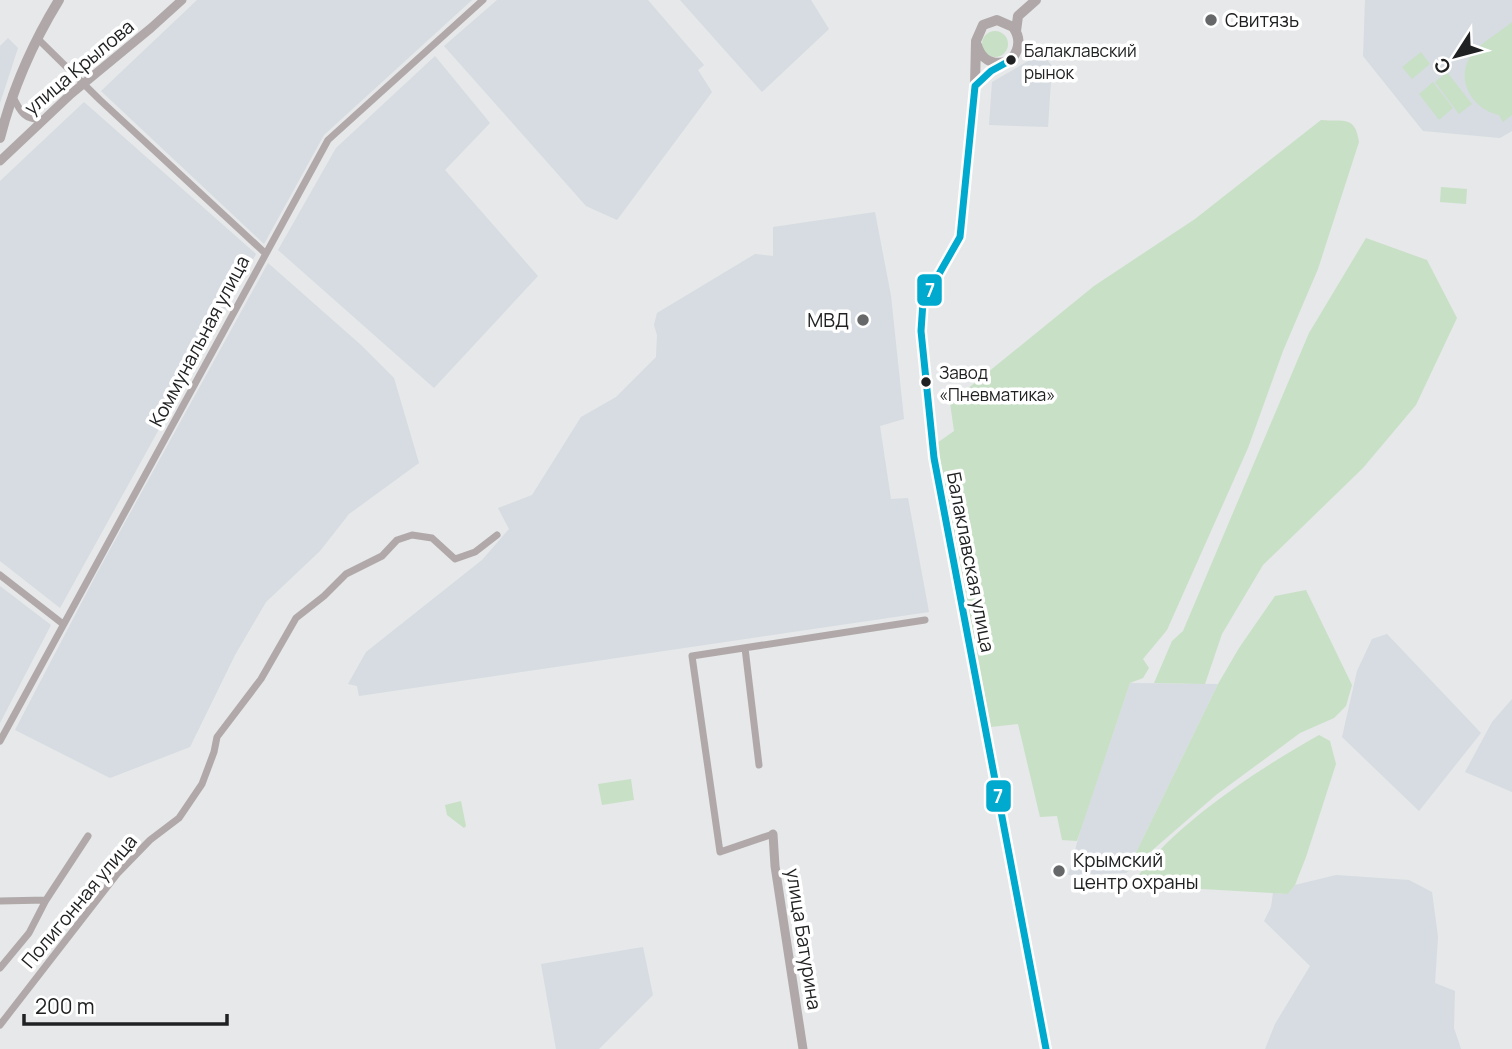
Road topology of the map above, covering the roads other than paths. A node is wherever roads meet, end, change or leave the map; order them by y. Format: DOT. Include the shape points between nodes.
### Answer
graph roads {
  1 [pos="59,0"];
  2 [pos="182,0"];
  3 [pos="483,0"];
  4 [pos="1036,0"];
  5 [pos="1018,16"];
  6 [pos="1005,22"];
  7 [pos="1016,31"];
  8 [pos="37,37"];
  9 [pos="976,41"];
  10 [pos="1009,61"];
  11 [pos="83,84"];
  12 [pos="975,86"];
  13 [pos="11,94"];
  14 [pos="44,119"];
  15 [pos="0,138"];
  16 [pos="0,161"];
  17 [pos="265,253"];
  18 [pos="497,535"];
  19 [pos="0,575"];
  20 [pos="925,620"];
  21 [pos="63,624"];
  22 [pos="745,648"];
  23 [pos="0,741"];
  24 [pos="759,765"];
  25 [pos="773,834"];
  26 [pos="88,836"];
  27 [pos="46,900"];
  28 [pos="0,901"];
  29 [pos="0,968"];
  30 [pos="0,1025"];
  31 [pos="803,1049"];
  32 [pos="1046,1049"];
  1 -- 8 [label="main road"];
  2 -- 11 [label="street, улица Крылова"];
  3 -- 17 [label="street, Коммунальная улица" via="328,140"];
  4 -- 5 [label="main road"];
  5 -- 6 [label="main road"];
  5 -- 7 [label="main road"];
  6 -- 7 [label="main road"];
  6 -- 9 [label="main road" via="983,25"];
  7 -- 10 [label="main road" via="1018,48"];
  8 -- 11 [label="street"];
  8 -- 13 [label="main road"];
  9 -- 10 [label="main road" via="986,59"];
  9 -- 12 [label="main road, Балаклавская улица"];
  10 -- 12 [label="main road"];
  11 -- 14 [label="street, улица Крылова"];
  11 -- 17 [label="street"];
  12 -- 32 [label="main road, Балаклавская улица" via="960,237 923,302 921,331 938,485"];
  13 -- 14 [label="street" via="25,117"];
  13 -- 15 [label="main road"];
  14 -- 16 [label="street, улица Крылова"];
  17 -- 21 [label="street, Коммунальная улица"];
  18 -- 30 [label="street, Полигонная улица" via="475,552 455,559 432,538 412,535 397,540 382,556 346,574 296,618 261,679 217,737 202,784 179,818 117,874"];
  19 -- 21 [label="street"];
  20 -- 22 [label="street"];
  21 -- 23 [label="street, Коммунальная улица"];
  22 -- 24 [label="street"];
  22 -- 25 [label="street" via="692,656 716,835 720,852"];
  25 -- 31 [label="street, улица Батурина"];
  26 -- 27 [label="street, Полигонная улица"];
  27 -- 28 [label="street, Полигонная улица"];
  27 -- 29 [label="street, Полигонная улица" via="29,933"];
}
